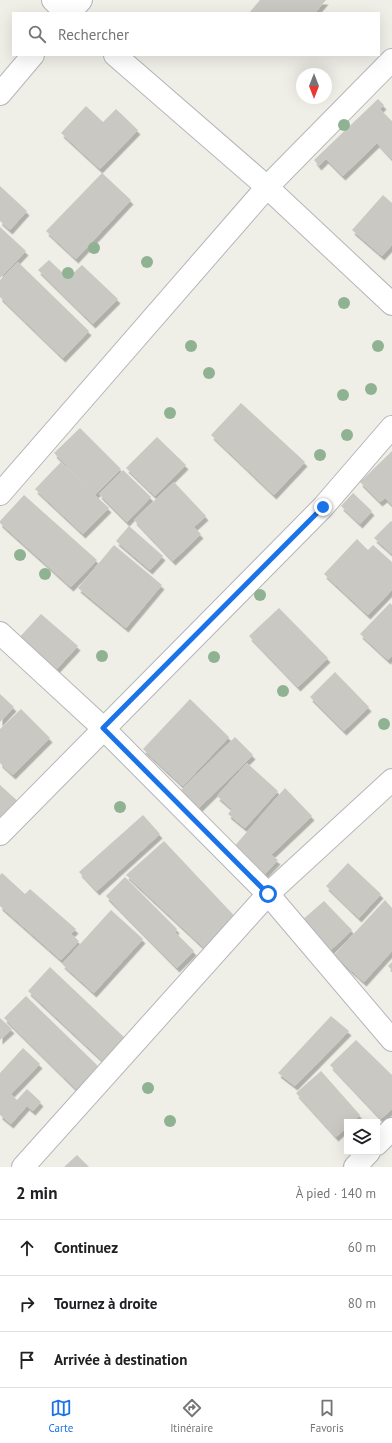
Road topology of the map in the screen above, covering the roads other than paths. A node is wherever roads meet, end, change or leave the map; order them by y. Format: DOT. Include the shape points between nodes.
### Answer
graph roads {
  1 [pos="53,0"];
  2 [pos="81,0"];
  3 [pos="66,12"];
  4 [pos="68,12"];
  5 [pos="32,56"];
  6 [pos="115,56"];
  7 [pos="392,60"];
  8 [pos="0,94"];
  9 [pos="267,187"];
  10 [pos="392,304"];
  11 [pos="392,427"];
  12 [pos="0,494"];
  13 [pos="0,633"];
  14 [pos="103,728"];
  15 [pos="392,780"];
  16 [pos="0,834"];
  17 [pos="268,894"];
  18 [pos="392,1040"];
  19 [pos="392,1129"];
  20 [pos="380,1141"];
  21 [pos="366,1155"];
  22 [pos="23,1167"];
  23 [pos="355,1167"];
  1 -- 3 [label="street"];
  2 -- 4 [label="street"];
  5 -- 8 [label="street"];
  6 -- 9 [label="street"];
  7 -- 9 [label="street"];
  9 -- 10 [label="street"];
  9 -- 12 [label="street"];
  11 -- 14 [label="street" via="323,507"];
  13 -- 14 [label="street"];
  14 -- 16 [label="street"];
  14 -- 17 [label="street"];
  15 -- 17 [label="street"];
  17 -- 18 [label="street"];
  17 -- 22 [label="street"];
  19 -- 20 [label="street"];
  21 -- 23 [label="street"];
}
